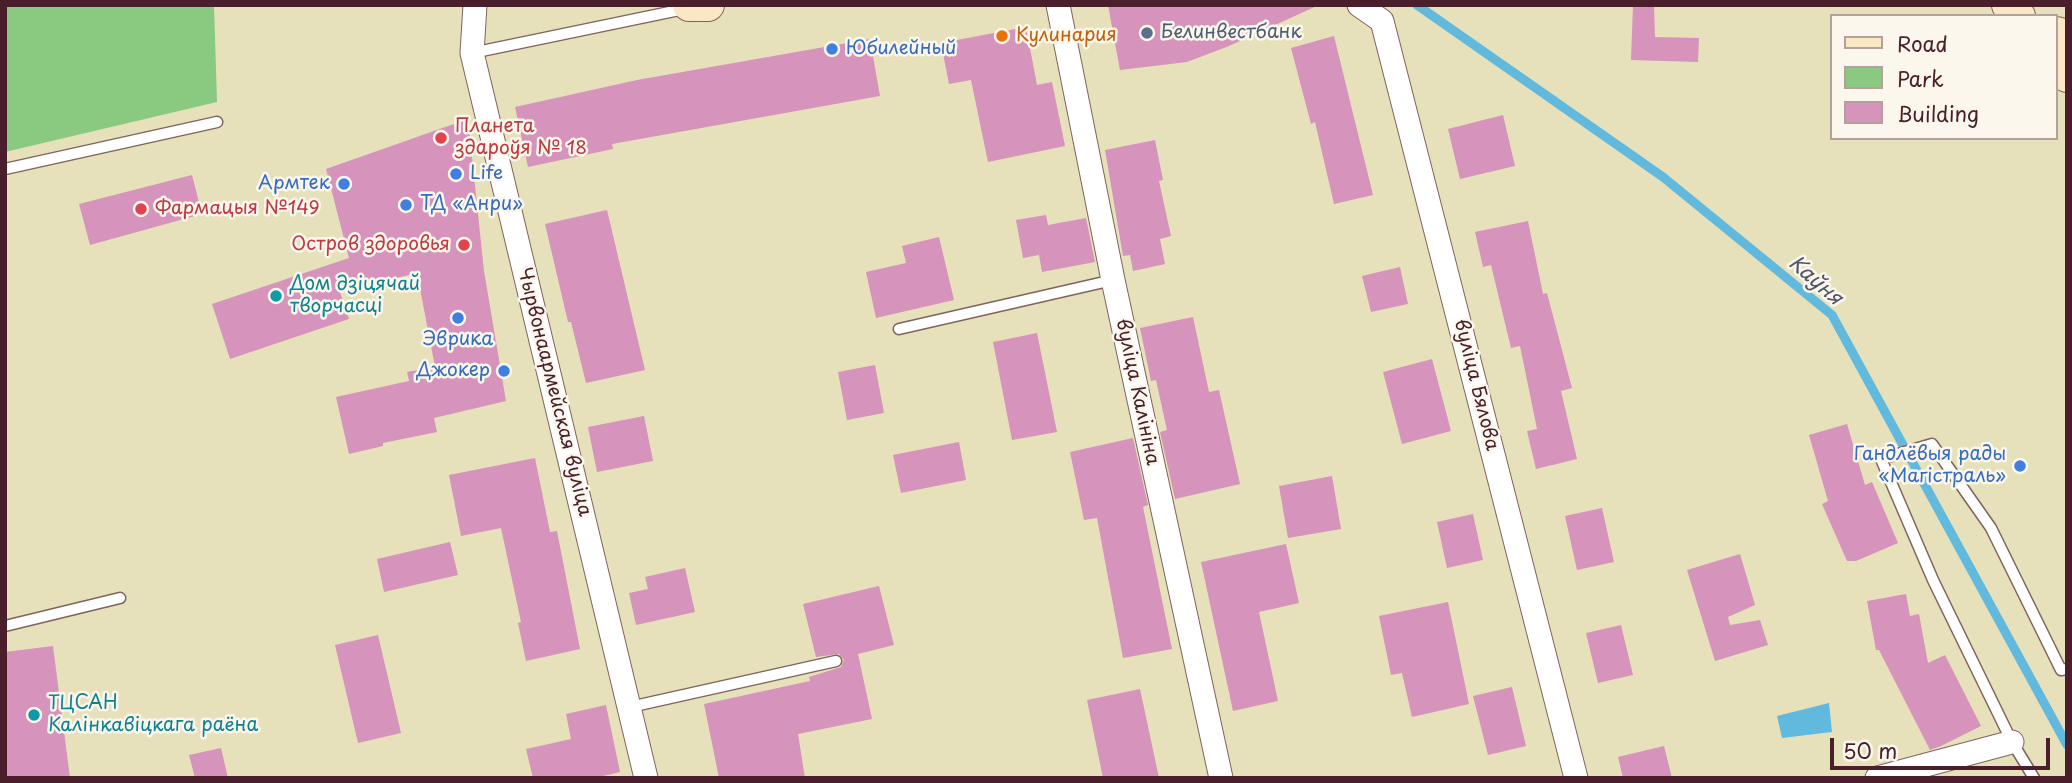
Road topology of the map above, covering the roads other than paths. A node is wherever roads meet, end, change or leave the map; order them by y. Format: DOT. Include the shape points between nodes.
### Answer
graph roads {
  1 [pos="475,5"];
  2 [pos="1058,5"];
  3 [pos="1359,5"];
  4 [pos="699,6"];
  5 [pos="472,53"];
  6 [pos="217,122"];
  7 [pos="5,169"];
  8 [pos="1113,280"];
  9 [pos="899,329"];
  10 [pos="120,598"];
  11 [pos="5,626"];
  12 [pos="836,661"];
  13 [pos="2067,669"];
  14 [pos="630,707"];
  15 [pos="2012,742"];
  16 [pos="646,778"];
  17 [pos="1221,778"];
  18 [pos="1576,778"];
  19 [pos="1877,778"];
  20 [pos="2034,778"];
  1 -- 5 [label="street, Чырвонаармейская вуліца"];
  2 -- 8 [label="street, вуліца Калініна"];
  3 -- 18 [label="street, вуліца Бялова" via="1382,21"];
  4 -- 5 [label="lane"];
  5 -- 14 [label="street, Чырвонаармейская вуліца"];
  6 -- 7 [label="lane"];
  8 -- 9 [label="lane"];
  8 -- 17 [label="street, вуліца Калініна"];
  10 -- 11 [label="lane"];
  12 -- 14 [label="lane"];
  13 -- 15 [label="lane" via="2061,670 1991,528 1932,444 1881,459 1933,580"];
  14 -- 16 [label="street, Чырвонаармейская вуліца"];
  15 -- 19 [label="street"];
  15 -- 20 [label="lane"];
}
